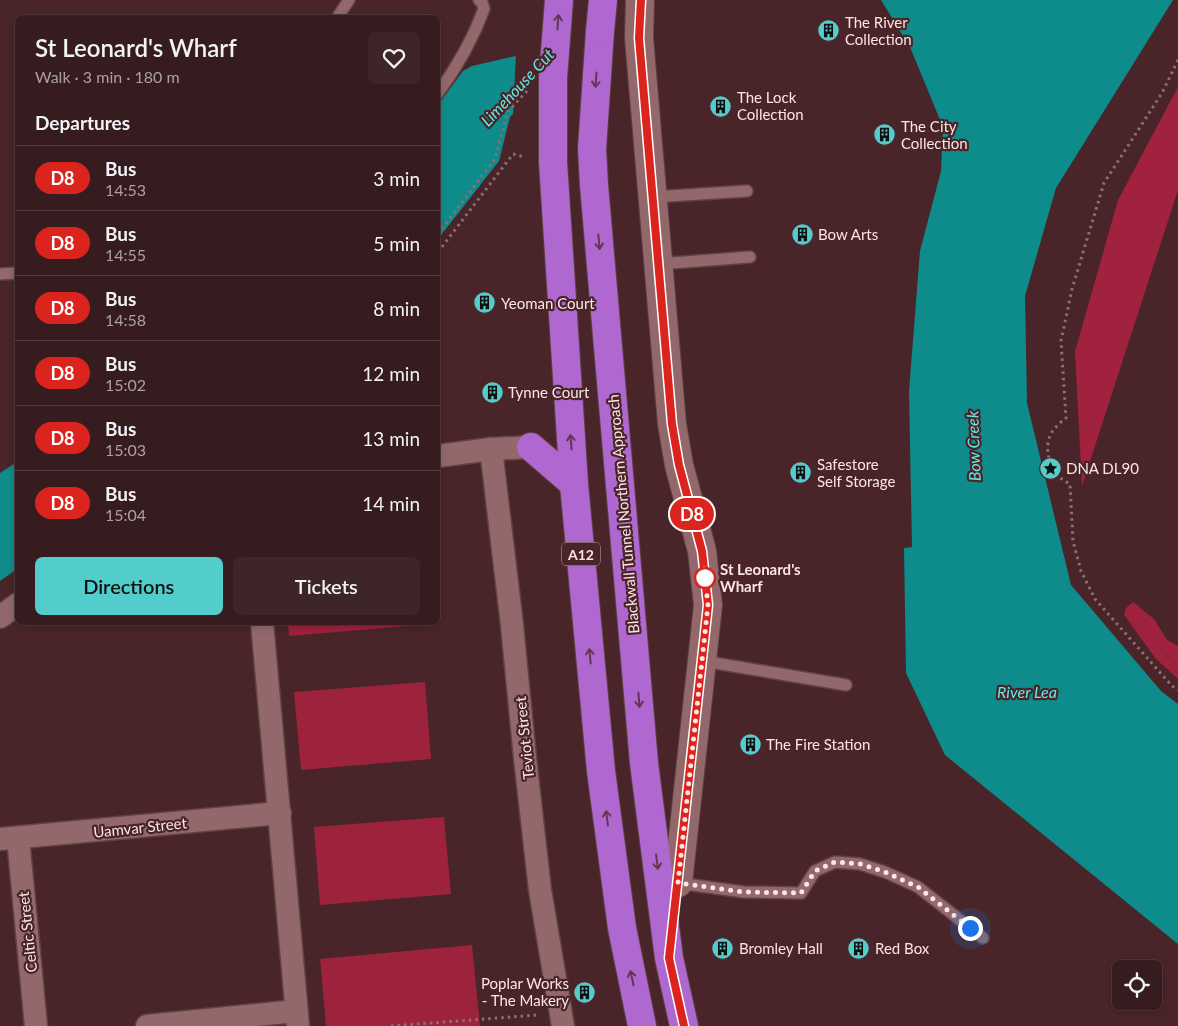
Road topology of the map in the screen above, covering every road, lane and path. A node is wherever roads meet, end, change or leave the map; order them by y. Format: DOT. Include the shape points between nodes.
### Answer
graph roads {
  1 [pos="349,0"];
  2 [pos="479,0"];
  3 [pos="560,0"];
  4 [pos="603,0"];
  5 [pos="640,0"];
  6 [pos="339,15"];
  7 [pos="1178,60"];
  8 [pos="440,90"];
  9 [pos="508,111"];
  10 [pos="525,157"];
  11 [pos="747,191"];
  12 [pos="652,197"];
  13 [pos="440,231"];
  14 [pos="440,249"];
  15 [pos="750,257"];
  16 [pos="658,264"];
  17 [pos="15,273"];
  18 [pos="0,274"];
  19 [pos="531,447"];
  20 [pos="491,450"];
  21 [pos="440,456"];
  22 [pos="574,484"];
  23 [pos="15,606"];
  24 [pos="0,617"];
  25 [pos="262,625"];
  26 [pos="703,661"];
  27 [pos="846,685"];
  28 [pos="1178,690"];
  29 [pos="280,813"];
  30 [pos="9,839"];
  31 [pos="678,883"];
  32 [pos="983,938"];
  33 [pos="669,958"];
  34 [pos="297,1018"];
  35 [pos="562,1020"];
  36 [pos="174,1025"];
  37 [pos="36,1026"];
  38 [pos="147,1026"];
  39 [pos="391,1026"];
  40 [pos="642,1026"];
  41 [pos="684,1026"];
  1 -- 6 [label="lane"];
  2 -- 8 [label="lane" via="484,9 477,29"];
  22 -- 3 [label="highway, A12, one-way, bridge" via="553,162 554,78"];
  4 -- 33 [label="highway, Blackwall Tunnel Northern Approach, one-way, bridge" via="592,149 644,763"];
  5 -- 12 [label="street" via="639,38"];
  7 -- 28 [label="path" via="1162,93 1104,183 1072,289 1061,342 1066,418 1053,430 1048,444 1053,470 1070,484 1073,540 1081,571 1095,599"];
  9 -- 13 [label="path" via="495,159"];
  10 -- 14 [label="path" via="513,154"];
  11 -- 12 [label="lane"];
  12 -- 16 [label="street"];
  15 -- 16 [label="lane"];
  16 -- 26 [label="street" via="672,424 679,465 702,551 708,605"];
  17 -- 18 [label="lane"];
  19 -- 20 [label="street"];
  19 -- 22 [label="highway"];
  20 -- 21 [label="street"];
  20 -- 35 [label="street, Teviot Street" via="540,890"];
  40 -- 22 [label="highway, A12, one-way" via="622,928 601,771"];
  23 -- 24 [label="street"];
  25 -- 29 [label="street"];
  26 -- 27 [label="lane"];
  26 -- 31 [label="street"];
  29 -- 30 [label="street, Uamvar Street"];
  29 -- 34 [label="street"];
  30 -- 37 [label="street, Celtic Street"];
  31 -- 32 [label="lane" via="744,892 801,893 815,871 835,862 860,864 918,887"];
  31 -- 33 [label="highway"];
  33 -- 41 [label="highway, Blackwall Tunnel Northern Approach"];
  34 -- 36 [label="street"];
  35 -- 39 [label="path"];
  36 -- 38 [label="street"];
}
